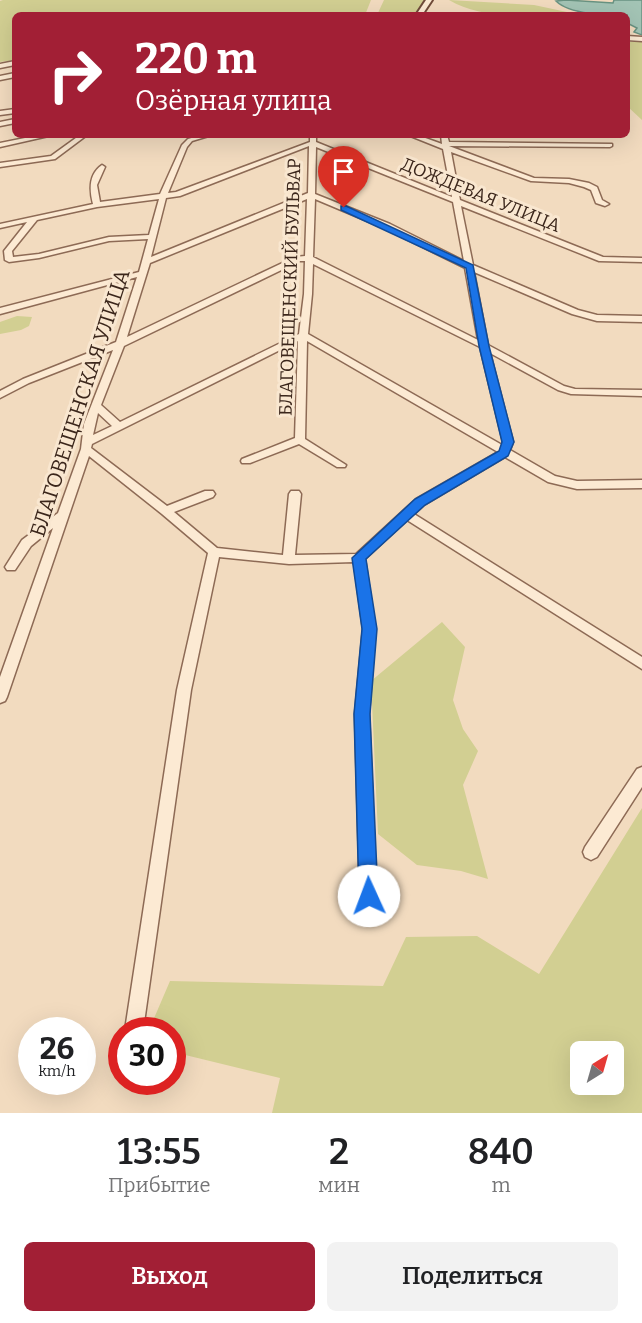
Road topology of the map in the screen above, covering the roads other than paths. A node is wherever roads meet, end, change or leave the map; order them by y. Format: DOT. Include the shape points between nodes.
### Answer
graph roads {
  1 [pos="0,66"];
  2 [pos="3,77"];
  3 [pos="35,138"];
  4 [pos="80,138"];
  5 [pos="198,138"];
  6 [pos="424,138"];
  7 [pos="313,139"];
  8 [pos="446,143"];
  9 [pos="0,145"];
  10 [pos="610,145"];
  11 [pos="0,165"];
  12 [pos="102,167"];
  13 [pos="310,195"];
  14 [pos="163,197"];
  15 [pos="456,201"];
  16 [pos="605,204"];
  17 [pos="97,205"];
  18 [pos="35,218"];
  19 [pos="0,226"];
  20 [pos="152,237"];
  21 [pos="308,258"];
  22 [pos="642,260"];
  23 [pos="146,262"];
  24 [pos="470,267"];
  25 [pos="140,274"];
  26 [pos="0,311"];
  27 [pos="642,319"];
  28 [pos="303,335"];
  29 [pos="120,344"];
  30 [pos="484,346"];
  31 [pos="642,393"];
  32 [pos="0,395"];
  33 [pos="97,407"];
  34 [pos="119,427"];
  35 [pos="300,440"];
  36 [pos="87,446"];
  37 [pos="504,453"];
  38 [pos="246,461"];
  39 [pos="341,465"];
  40 [pos="642,484"];
  41 [pos="209,494"];
  42 [pos="295,494"];
  43 [pos="166,510"];
  44 [pos="63,515"];
  45 [pos="408,515"];
  46 [pos="214,552"];
  47 [pos="359,558"];
  48 [pos="289,560"];
  49 [pos="11,567"];
  50 [pos="642,664"];
  51 [pos="0,697"];
  52 [pos="642,774"];
  53 [pos="591,852"];
  54 [pos="369,896"];
  55 [pos="136,1017"];
  1 -- 2 [label="street"];
  3 -- 9 [label="street"];
  4 -- 11 [label="street" via="53,158"];
  5 -- 14 [label="street, БЛАГОВЕЩЕНСКАЯ УЛИЦА" via="184,146"];
  6 -- 8 [label="street"];
  7 -- 13 [label="street, БЛАГОВЕЩЕНСКИЙ БУЛЬВАР"];
  7 -- 14 [label="street"];
  7 -- 15 [label="street, ДОЖДЕВАЯ УЛИЦА"];
  8 -- 10 [label="street"];
  8 -- 15 [label="street"];
  8 -- 16 [label="street" via="533,180 586,185"];
  12 -- 17 [label="street" via="94,178"];
  13 -- 21 [label="street, БЛАГОВЕЩЕНСКИЙ БУЛЬВАР"];
  13 -- 23 [label="street"];
  13 -- 24 [label="street" via="387,226"];
  14 -- 17 [label="street"];
  14 -- 20 [label="street, БЛАГОВЕЩЕНСКАЯ УЛИЦА"];
  15 -- 22 [label="street, ДОЖДЕВАЯ УЛИЦА" via="596,257"];
  15 -- 24 [label="street"];
  17 -- 18 [label="street"];
  18 -- 19 [label="street"];
  18 -- 20 [label="street" via="8,251 9,260 109,239"];
  20 -- 23 [label="street, БЛАГОВЕЩЕНСКАЯ УЛИЦА"];
  21 -- 28 [label="street, БЛАГОВЕЩЕНСКИЙ БУЛЬВАР"];
  21 -- 29 [label="street"];
  21 -- 30 [label="street"];
  23 -- 25 [label="street, БЛАГОВЕЩЕНСКАЯ УЛИЦА"];
  24 -- 27 [label="street" via="575,312 597,318"];
  24 -- 30 [label="street"];
  25 -- 26 [label="street"];
  25 -- 29 [label="street, БЛАГОВЕЩЕНСКАЯ УЛИЦА"];
  28 -- 34 [label="street"];
  28 -- 35 [label="street, БЛАГОВЕЩЕНСКИЙ БУЛЬВАР"];
  28 -- 37 [label="street"];
  29 -- 32 [label="street"];
  29 -- 33 [label="street, БЛАГОВЕЩЕНСКАЯ УЛИЦА"];
  30 -- 31 [label="street" via="561,388 591,393"];
  30 -- 37 [label="street" via="508,442"];
  33 -- 34 [label="street"];
  33 -- 36 [label="street, БЛАГОВЕЩЕНСКАЯ УЛИЦА" via="89,424"];
  34 -- 36 [label="street"];
  35 -- 38 [label="street"];
  35 -- 39 [label="street"];
  36 -- 43 [label="street"];
  36 -- 44 [label="street, БЛАГОВЕЩЕНСКАЯ УЛИЦА"];
  37 -- 40 [label="street" via="564,483"];
  37 -- 45 [label="street" via="420,502"];
  41 -- 43 [label="street"];
  42 -- 48 [label="street"];
  43 -- 46 [label="street"];
  44 -- 49 [label="street" via="33,534 18,550"];
  44 -- 51 [label="street, БЛАГОВЕЩЕНСКАЯ УЛИЦА"];
  45 -- 47 [label="street"];
  45 -- 50 [label="street"];
  46 -- 48 [label="street"];
  46 -- 55 [label="street" via="184,690"];
  47 -- 48 [label="street"];
  47 -- 54 [label="street" via="369,629 362,714"];
  52 -- 53 [label="street"];
}
